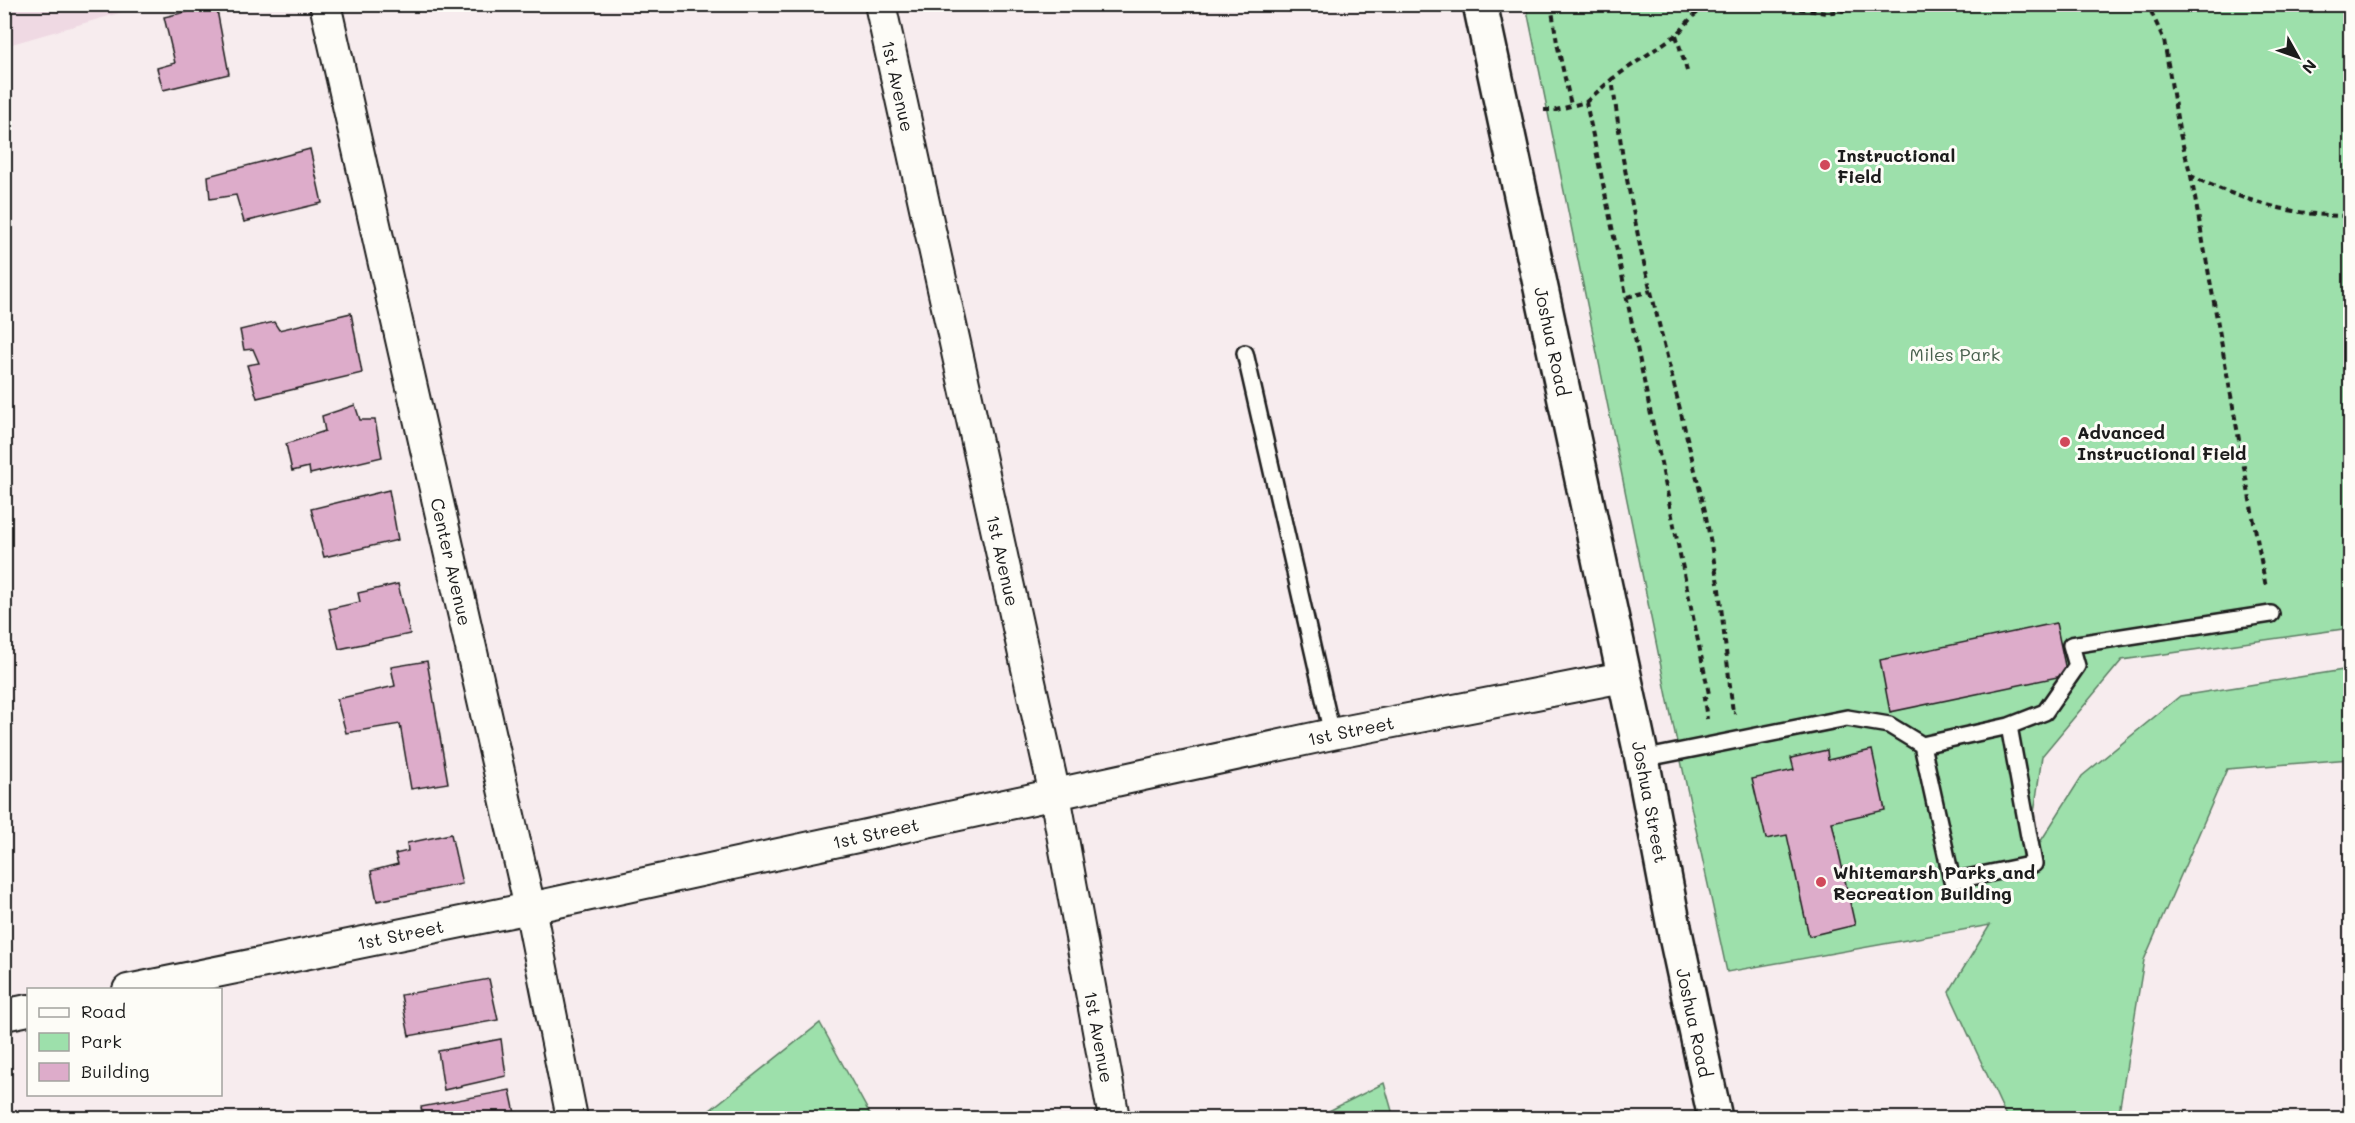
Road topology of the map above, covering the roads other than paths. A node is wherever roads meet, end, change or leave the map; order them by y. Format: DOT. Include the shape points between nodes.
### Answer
graph roads {
  1 [pos="325,4"];
  2 [pos="880,4"];
  3 [pos="1480,4"];
  4 [pos="1245,353"];
  5 [pos="2271,614"];
  6 [pos="1623,677"];
  7 [pos="2009,726"];
  8 [pos="1332,734"];
  9 [pos="1922,745"];
  10 [pos="1642,759"];
  11 [pos="1055,795"];
  12 [pos="530,908"];
  13 [pos="1674,927"];
  14 [pos="138,988"];
  15 [pos="27,1010"];
  16 [pos="4,1015"];
  17 [pos="572,1119"];
  18 [pos="1113,1119"];
  19 [pos="1715,1119"];
  1 -- 12 [label="street, Center Avenue"];
  2 -- 11 [label="street, 1st Avenue"];
  3 -- 6 [label="main road, Joshua Road"];
  4 -- 8 [label="lane"];
  5 -- 7 [label="lane" via="2071,645 2076,666 2045,712"];
  6 -- 8 [label="street, 1st Street"];
  6 -- 10 [label="main road, Joshua Street"];
  7 -- 9 [label="lane"];
  7 -- 9 [label="lane" via="2034,864 1952,881"];
  8 -- 11 [label="street, 1st Street"];
  9 -- 10 [label="lane" via="1888,725 1847,718"];
  10 -- 13 [label="main road, Joshua Street"];
  11 -- 12 [label="street, 1st Street"];
  11 -- 18 [label="street, 1st Avenue"];
  12 -- 14 [label="street, 1st Street"];
  12 -- 17 [label="street, Center Avenue"];
  13 -- 19 [label="main road, Joshua Road"];
  15 -- 16 [label="street"];
}
